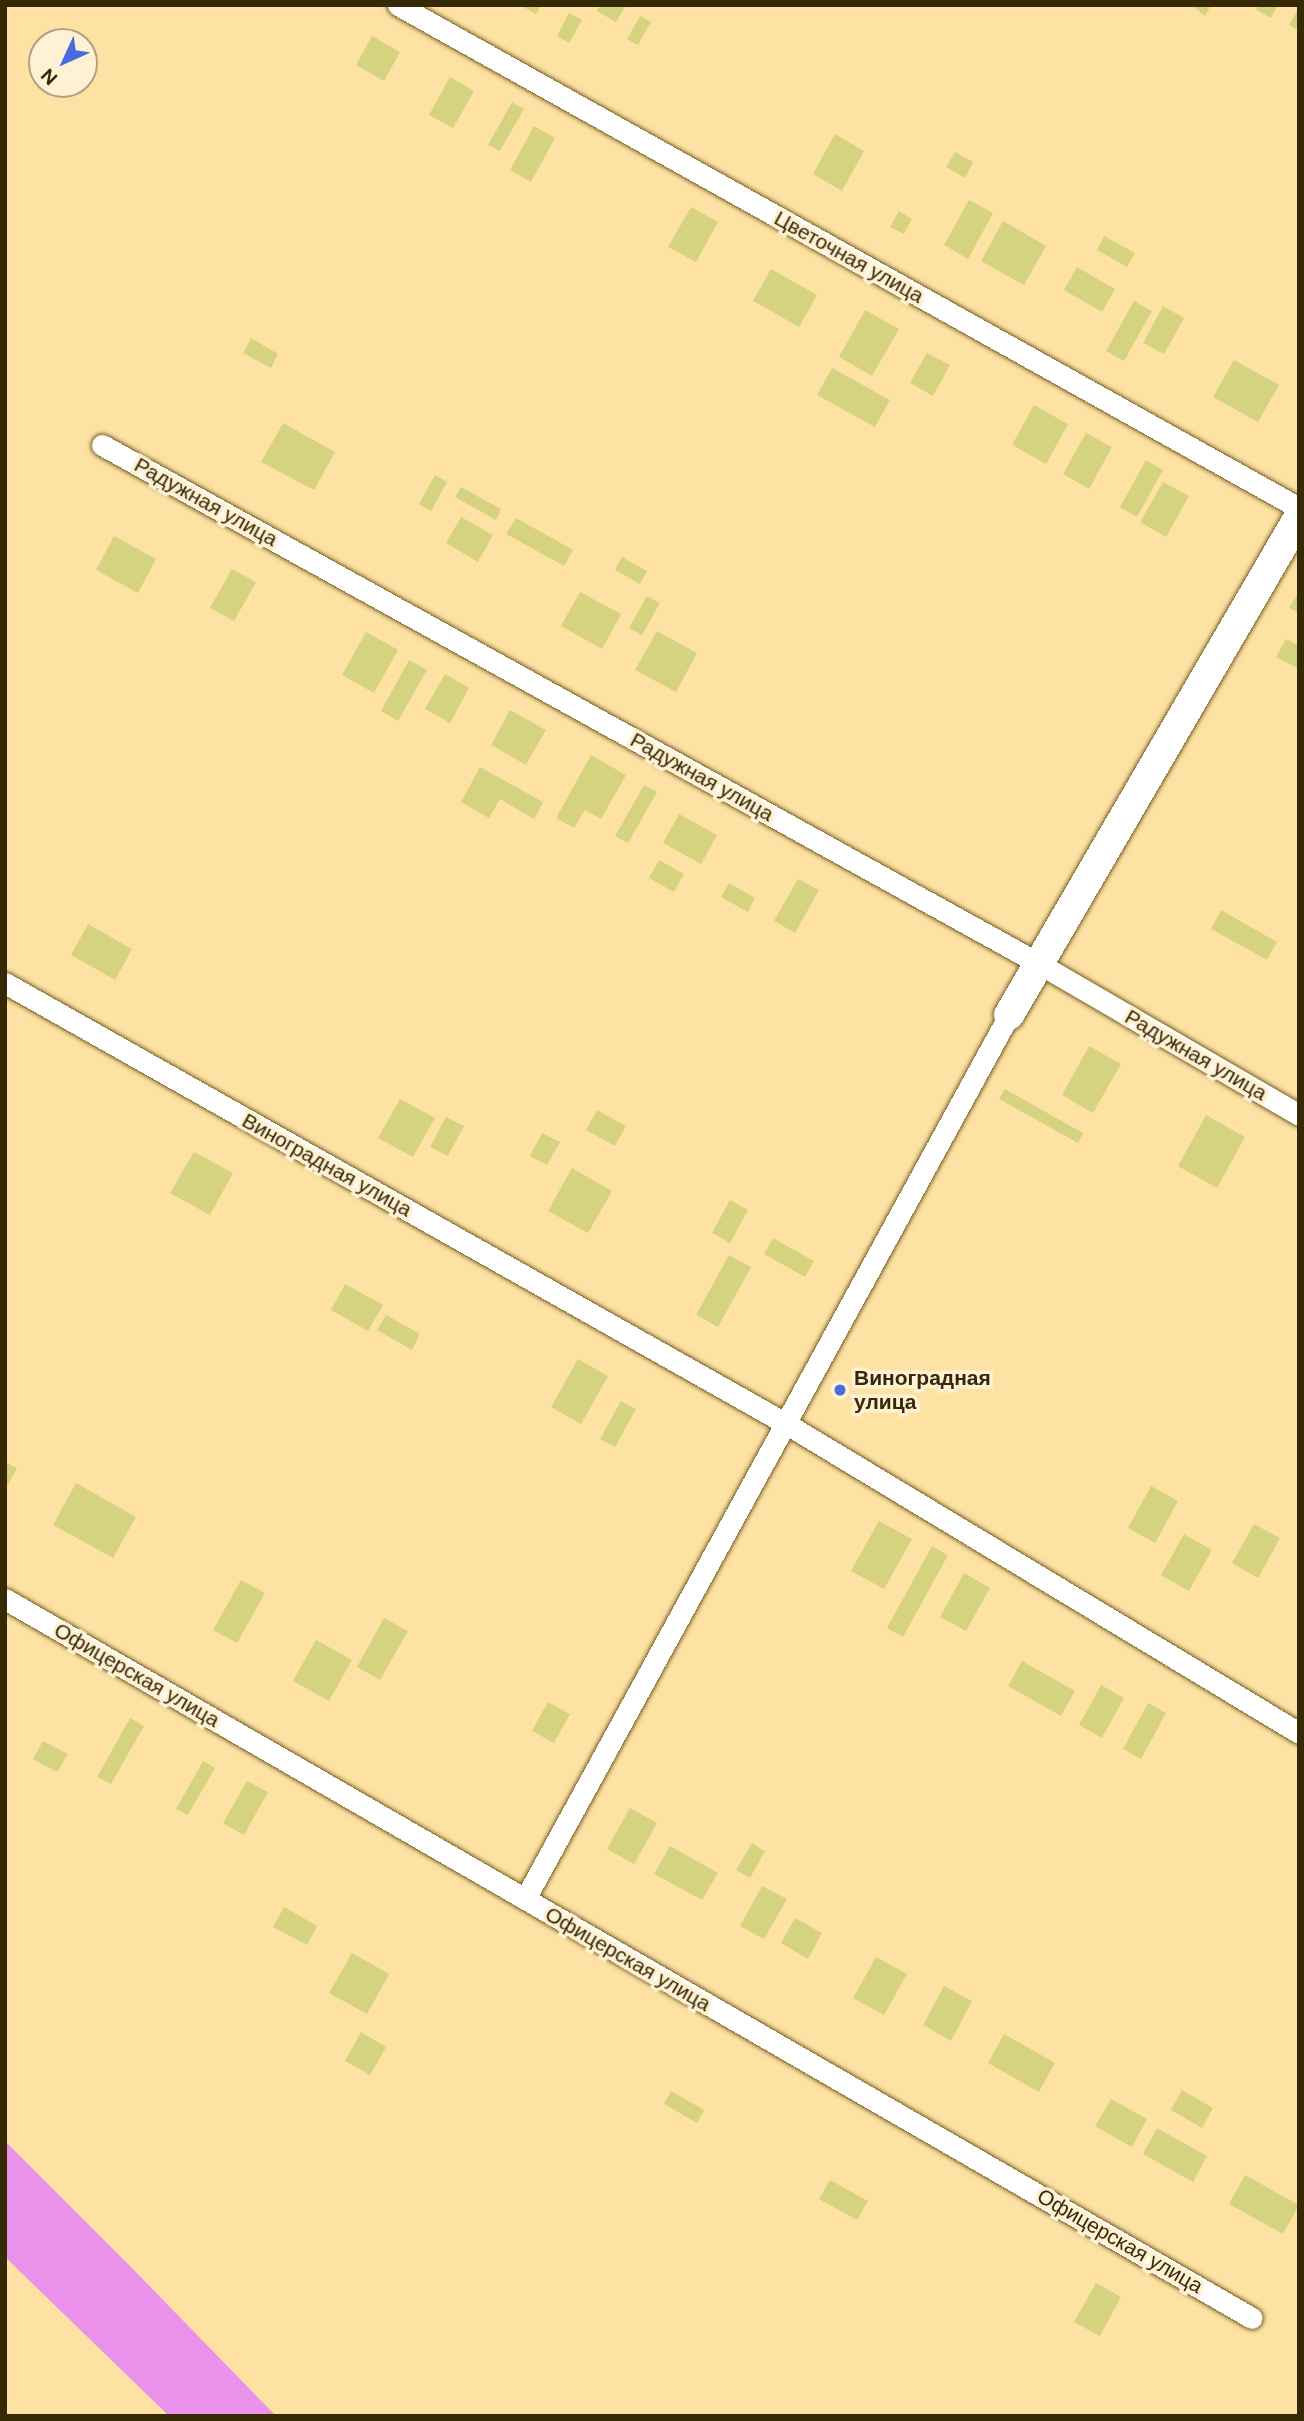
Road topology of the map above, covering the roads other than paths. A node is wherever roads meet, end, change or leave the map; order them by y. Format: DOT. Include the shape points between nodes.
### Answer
graph roads {
  1 [pos="398,5"];
  2 [pos="102,445"];
  3 [pos="1299,508"];
  4 [pos="1299,517"];
  5 [pos="1038,963"];
  6 [pos="5,983"];
  7 [pos="1009,1015"];
  8 [pos="1299,1115"];
  9 [pos="785,1423"];
  10 [pos="5,1599"];
  11 [pos="1299,1733"];
  12 [pos="525,1899"];
  13 [pos="1252,2318"];
  1 -- 3 [label="street, Цветочная улица"];
  2 -- 5 [label="street, Радужная улица"];
  4 -- 5 [label="street"];
  5 -- 7 [label="street"];
  5 -- 8 [label="street, Радужная улица"];
  6 -- 9 [label="street, Виноградная улица"];
  7 -- 9 [label="street"];
  9 -- 11 [label="street, Виноградная улица"];
  9 -- 12 [label="street"];
  10 -- 12 [label="street, Офицерская улица"];
  12 -- 13 [label="street, Офицерская улица"];
}
